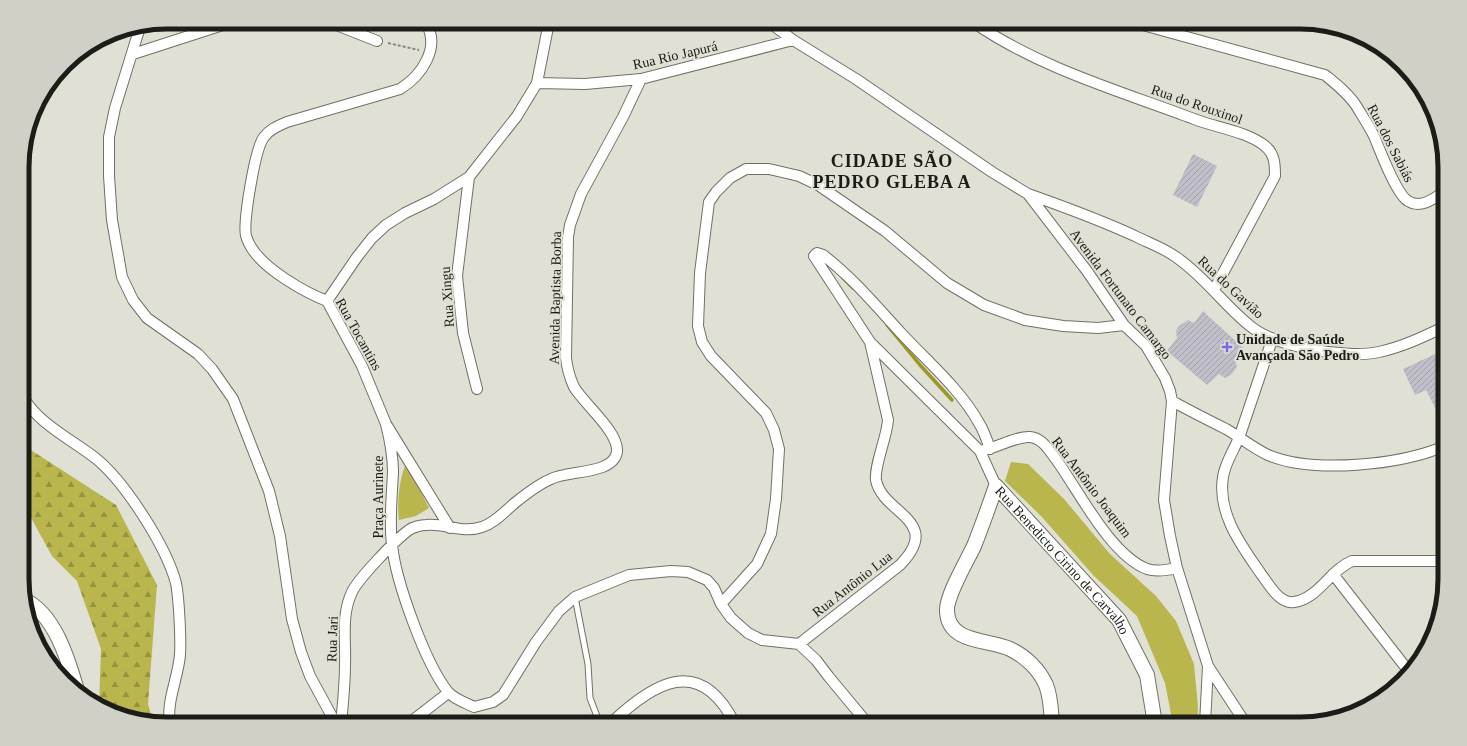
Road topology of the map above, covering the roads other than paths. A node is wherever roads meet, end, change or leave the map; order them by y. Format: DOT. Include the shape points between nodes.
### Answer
graph roads {
  1 [pos="210,29"];
  2 [pos="347,29"];
  3 [pos="427,29"];
  4 [pos="548,29"];
  5 [pos="778,29"];
  6 [pos="984,29"];
  7 [pos="1158,29"];
  8 [pos="139,32"];
  9 [pos="793,40"];
  10 [pos="377,41"];
  11 [pos="133,54"];
  12 [pos="641,80"];
  13 [pos="537,83"];
  14 [pos="469,177"];
  15 [pos="1028,194"];
  16 [pos="1438,195"];
  17 [pos="1214,290"];
  18 [pos="327,301"];
  19 [pos="1124,325"];
  20 [pos="1438,330"];
  21 [pos="1272,340"];
  22 [pos="870,342"];
  23 [pos="477,389"];
  24 [pos="1172,401"];
  25 [pos="29,406"];
  26 [pos="386,424"];
  27 [pos="1239,438"];
  28 [pos="1438,448"];
  29 [pos="990,449"];
  30 [pos="980,451"];
  31 [pos="996,486"];
  32 [pos="450,528"];
  33 [pos="392,546"];
  34 [pos="1438,561"];
  35 [pos="1177,568"];
  36 [pos="1333,574"];
  37 [pos="575,597"];
  38 [pos="32,604"];
  39 [pos="721,604"];
  40 [pos="799,644"];
  41 [pos="1208,666"];
  42 [pos="1406,668"];
  43 [pos="74,681"];
  44 [pos="448,693"];
  45 [pos="170,717"];
  46 [pos="332,717"];
  47 [pos="341,717"];
  48 [pos="417,717"];
  49 [pos="597,717"];
  50 [pos="617,717"];
  51 [pos="730,717"];
  52 [pos="862,717"];
  53 [pos="1051,717"];
  54 [pos="1155,717"];
  55 [pos="1205,717"];
  56 [pos="1241,717"];
  1 -- 11 [label="street"];
  2 -- 10 [label="street"];
  3 -- 18 [label="street, Rua Tocantins" via="431,42 426,64 400,89 287,122 273,128 260,143 245,222 246,236 261,261 270,269 313,296"];
  4 -- 13 [label="street"];
  5 -- 9 [label="street, Avenida Fortunato Camargo"];
  6 -- 17 [label="street, Rua do Rouxinol" via="1050,64 1199,121 1243,135 1265,146 1275,162 1275,176"];
  7 -- 16 [label="street, Rua dos Sabiás" via="1324,74 1356,105 1405,199 1414,204 1423,204"];
  8 -- 11 [label="street"];
  9 -- 12 [label="street, Rua Rio Japurá"];
  9 -- 15 [label="street, Avenida Fortunato Camargo"];
  11 -- 46 [label="street" via="115,108 109,137 112,220 122,277 133,300 147,318 198,354 233,399 269,491 280,536 292,619 300,652 312,681"];
  12 -- 13 [label="street, Rua Rio Japurá" via="585,84"];
  12 -- 32 [label="street, Avenida Baptista Borba" via="574,209 568,237 568,370 574,387 608,429 617,451 614,458 603,468 551,478 484,527 474,530"];
  13 -- 14 [label="street" via="517,116"];
  14 -- 18 [label="street" via="386,225 357,257"];
  14 -- 23 [label="street, Rua Xingu" via="457,276 463,333"];
  15 -- 17 [label="street, Rua do Gavião" via="1074,210 1161,248 1188,266"];
  15 -- 19 [label="street, Avenida Fortunato Camargo" via="1087,271"];
  17 -- 21 [label="street, Rua do Gavião" via="1249,326"];
  18 -- 26 [label="street, Rua Tocantins" via="362,366"];
  19 -- 24 [label="street, Avenida Fortunato Camargo" via="1146,346 1158,364"];
  19 -- 39 [label="street" via="1098,328 1063,326 1025,320 984,305 947,283 886,231 818,185 799,176 769,169 746,170 730,178 709,202 700,273 698,326 702,342 711,356 766,413 779,448 771,534 757,564"];
  20 -- 21 [label="street, Rua do Gavião" via="1378,352 1338,353"];
  21 -- 27 [label="street"];
  22 -- 29 [label="street, Rua Benedicto Cirino de Carvalho" via="819,266 814,256 817,253 824,255 865,292 970,408"];
  22 -- 30 [label="street, Rua Benedicto Cirino de Carvalho"];
  22 -- 40 [label="street, Rua Antônio Lua" via="888,420 876,479 884,496 910,522 916,540 900,565"];
  24 -- 27 [label="street"];
  24 -- 35 [label="street, Avenida Fortunato Camargo" via="1164,500"];
  25 -- 45 [label="street" via="41,419 95,457 110,472 128,494 169,564 176,584 180,655"];
  26 -- 32 [label="street, Rua Tocantins"];
  26 -- 33 [label="street, Praça Aurinete" via="392,448"];
  27 -- 28 [label="street" via="1267,454 1315,465 1381,462"];
  27 -- 36 [label="street" via="1227,462 1223,478 1226,510 1241,544 1272,590 1282,600 1290,603 1303,600"];
  29 -- 30 [label="street, Rua Antônio Joaquim"];
  29 -- 35 [label="street, Rua Antônio Joaquim" via="1024,438 1039,440 1061,466 1083,502 1110,538 1125,553 1148,569"];
  30 -- 31 [label="street, Rua Benedicto Cirino de Carvalho"];
  31 -- 53 [label="street" via="974,546 948,601 948,617 960,634 1009,648 1029,662 1039,672 1046,685"];
  31 -- 54 [label="street, Rua Benedicto Cirino de Carvalho" via="1120,620 1147,675"];
  32 -- 33 [label="street, Avenida Baptista Borba" via="419,526 410,529"];
  33 -- 44 [label="street, Praça Aurinete" via="406,601 417,631"];
  33 -- 47 [label="street, Rua Jari" via="352,592 345,625"];
  34 -- 36 [label="street" via="1361,560 1344,565"];
  35 -- 41 [label="street, Avenida Fortunato Camargo"];
  36 -- 42 [label="street"];
  37 -- 39 [label="street" via="629,575 671,570 688,572 707,580 714,588"];
  37 -- 44 [label="street" via="559,611 498,699 474,707"];
  37 -- 49 [label="lane" via="588,664 590,698"];
  38 -- 43 [label="street" via="54,630"];
  39 -- 40 [label="street" via="731,618 748,633 762,640"];
  40 -- 52 [label="street" via="816,660"];
  41 -- 55 [label="street, Avenida Fortunato Camargo"];
  41 -- 56 [label="street"];
  44 -- 48 [label="street"];
  50 -- 51 [label="street" via="655,689 676,681 701,684 714,692"];
}
